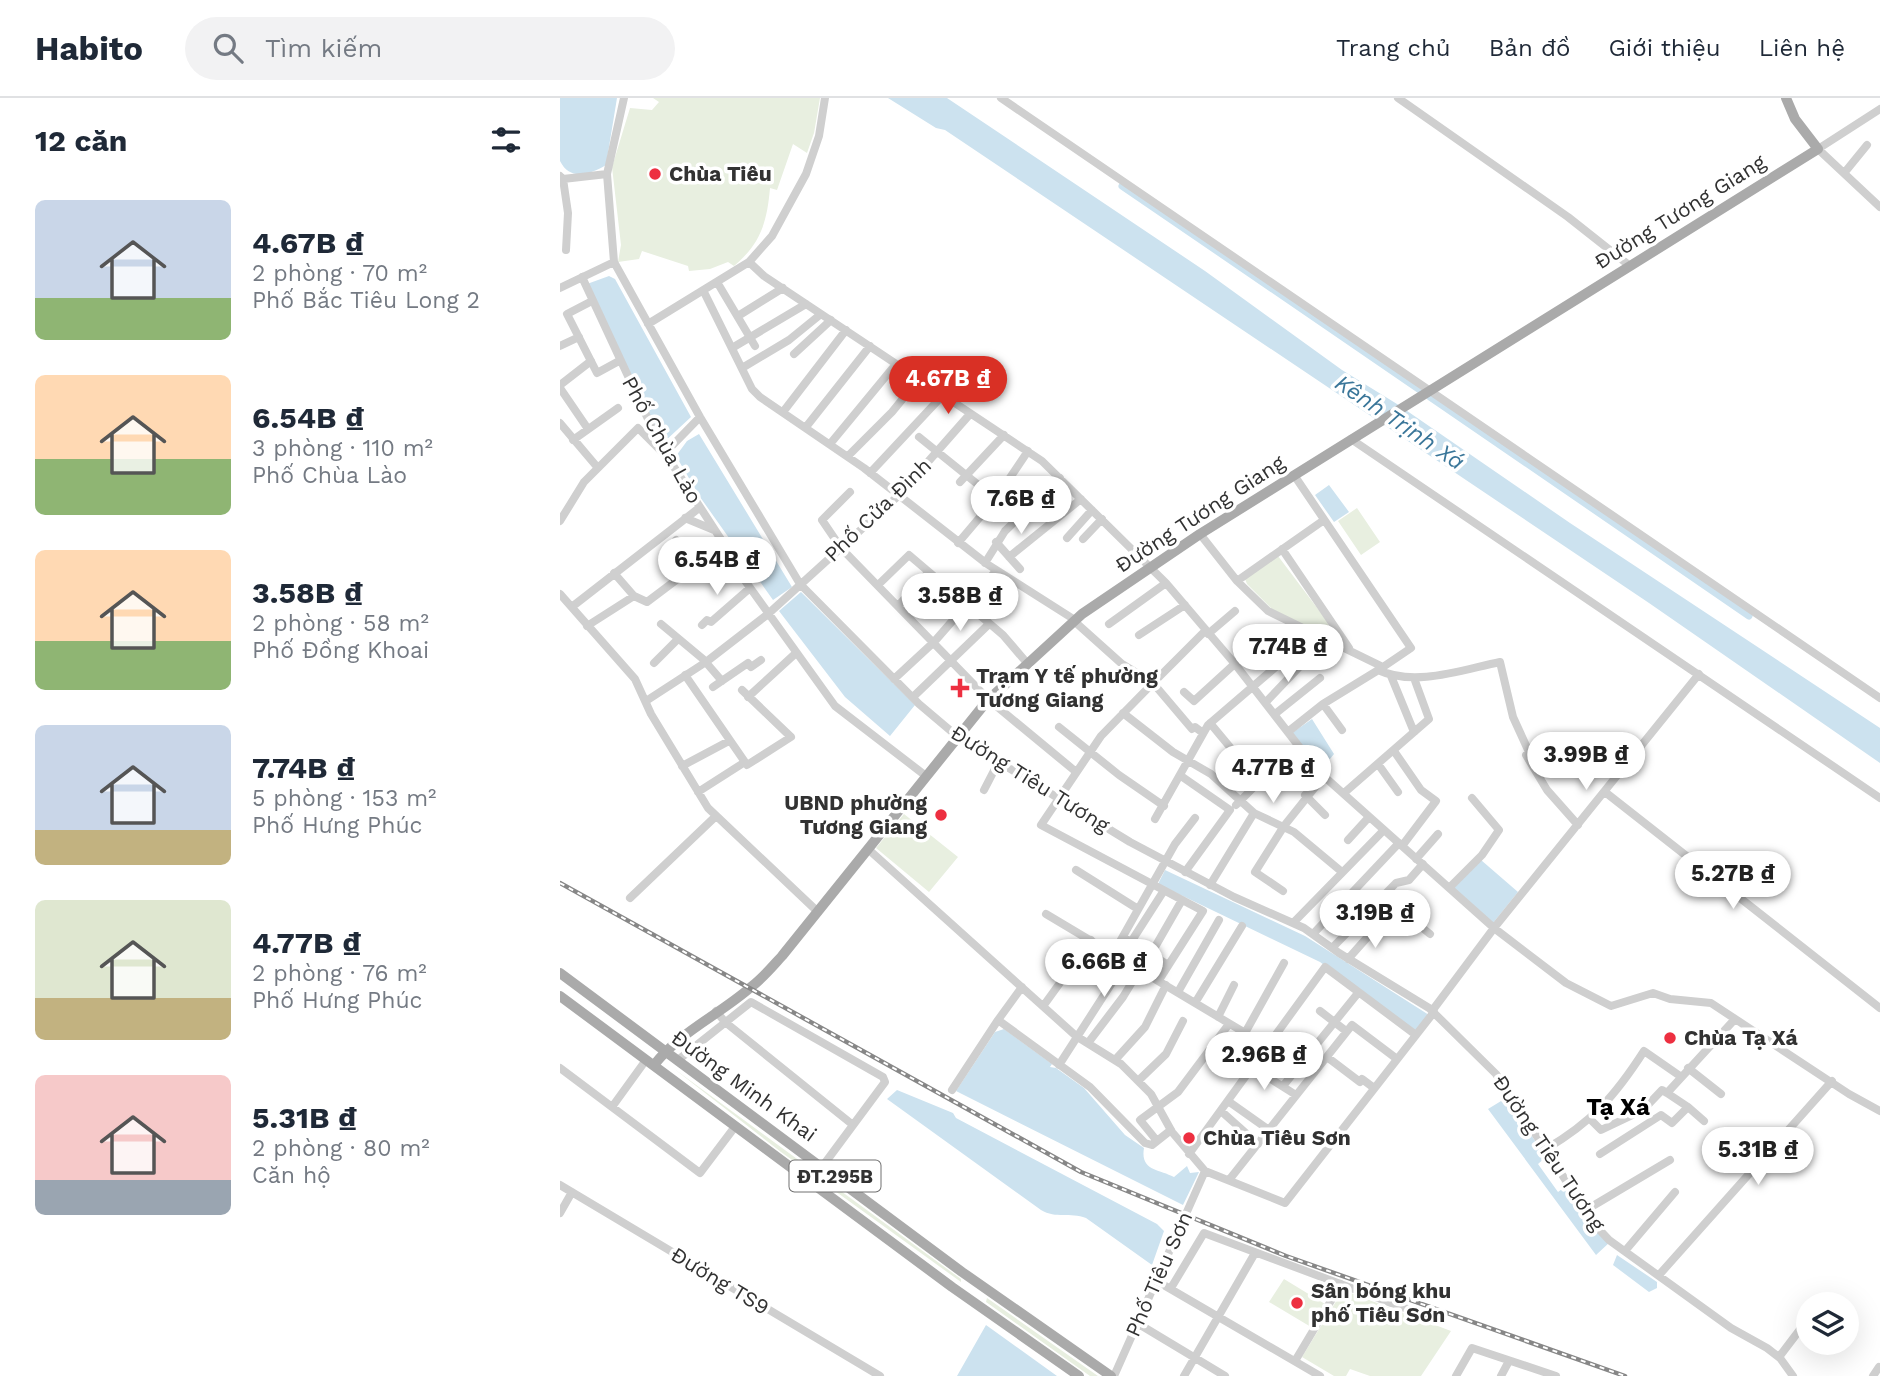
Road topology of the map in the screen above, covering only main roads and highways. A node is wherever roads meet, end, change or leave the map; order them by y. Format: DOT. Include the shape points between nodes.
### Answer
graph roads {
  1 [pos="1786,98"];
  2 [pos="560,973"];
  3 [pos="560,996"];
  4 [pos="665,1051"];
  5 [pos="650,1062"];
  6 [pos="977,1282"];
  7 [pos="966,1297"];
  8 [pos="1079,1376"];
  9 [pos="1112,1376"];
  1 -- 4 [label="main road, Đường Tương Giang" via="1795,119 1818,149 1200,534 1074,621 989,699 762,977"];
  2 -- 4 [label="main road, Đường Minh Khai / ĐT.295B"];
  3 -- 5 [label="main road, Đường Minh Khai / ĐT.295B"];
  4 -- 5 [label="main road, Đường Tương Giang"];
  4 -- 6 [label="main road, Đường Minh Khai / ĐT.295B"];
  5 -- 7 [label="main road, Đường Minh Khai / ĐT.295B"];
  6 -- 7 [label="main road"];
  6 -- 9 [label="main road, Đường Minh Khai / ĐT.295B"];
  7 -- 8 [label="main road, Đường Minh Khai / ĐT.295B"];
}
